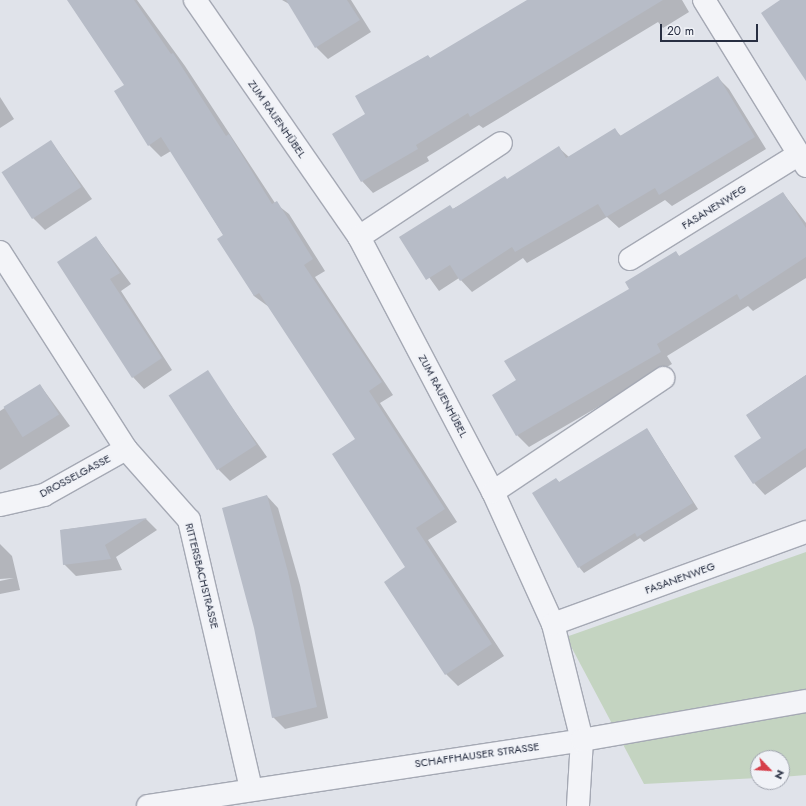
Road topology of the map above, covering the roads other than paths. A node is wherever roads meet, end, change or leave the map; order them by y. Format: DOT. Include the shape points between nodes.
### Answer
graph roads {
  1 [pos="195,0"];
  2 [pos="704,0"];
  3 [pos="501,143"];
  4 [pos="802,161"];
  5 [pos="359,237"];
  6 [pos="0,252"];
  7 [pos="630,259"];
  8 [pos="663,378"];
  9 [pos="126,448"];
  10 [pos="493,492"];
  11 [pos="0,505"];
  12 [pos="806,532"];
  13 [pos="553,624"];
  14 [pos="806,701"];
  15 [pos="582,740"];
  16 [pos="251,789"];
  17 [pos="148,806"];
  18 [pos="578,806"];
  1 -- 5 [label="street, ZUM RAUENHÜBEL"];
  2 -- 4 [label="street, FASANENWEG"];
  3 -- 5 [label="street"];
  4 -- 7 [label="street, FASANENWEG"];
  5 -- 10 [label="street, ZUM RAUENHÜBEL"];
  6 -- 9 [label="street, RITTERSBACHSTRASSE"];
  8 -- 10 [label="street"];
  9 -- 11 [label="street, DROSSELGASSE" via="44,495"];
  9 -- 16 [label="street, RITTERSBACHSTRASSE" via="189,520"];
  10 -- 13 [label="street, ZUM RAUENHÜBEL"];
  12 -- 13 [label="street, FASANENWEG"];
  13 -- 15 [label="street, ZUM RAUENHÜBEL"];
  14 -- 15 [label="street, SCHAFFHAUSER STRASSE"];
  15 -- 16 [label="street, SCHAFFHAUSER STRASSE"];
  15 -- 18 [label="street, ZUM RAUENHÜBEL"];
  16 -- 17 [label="street, SCHAFFHAUSER STRASSE"];
}
